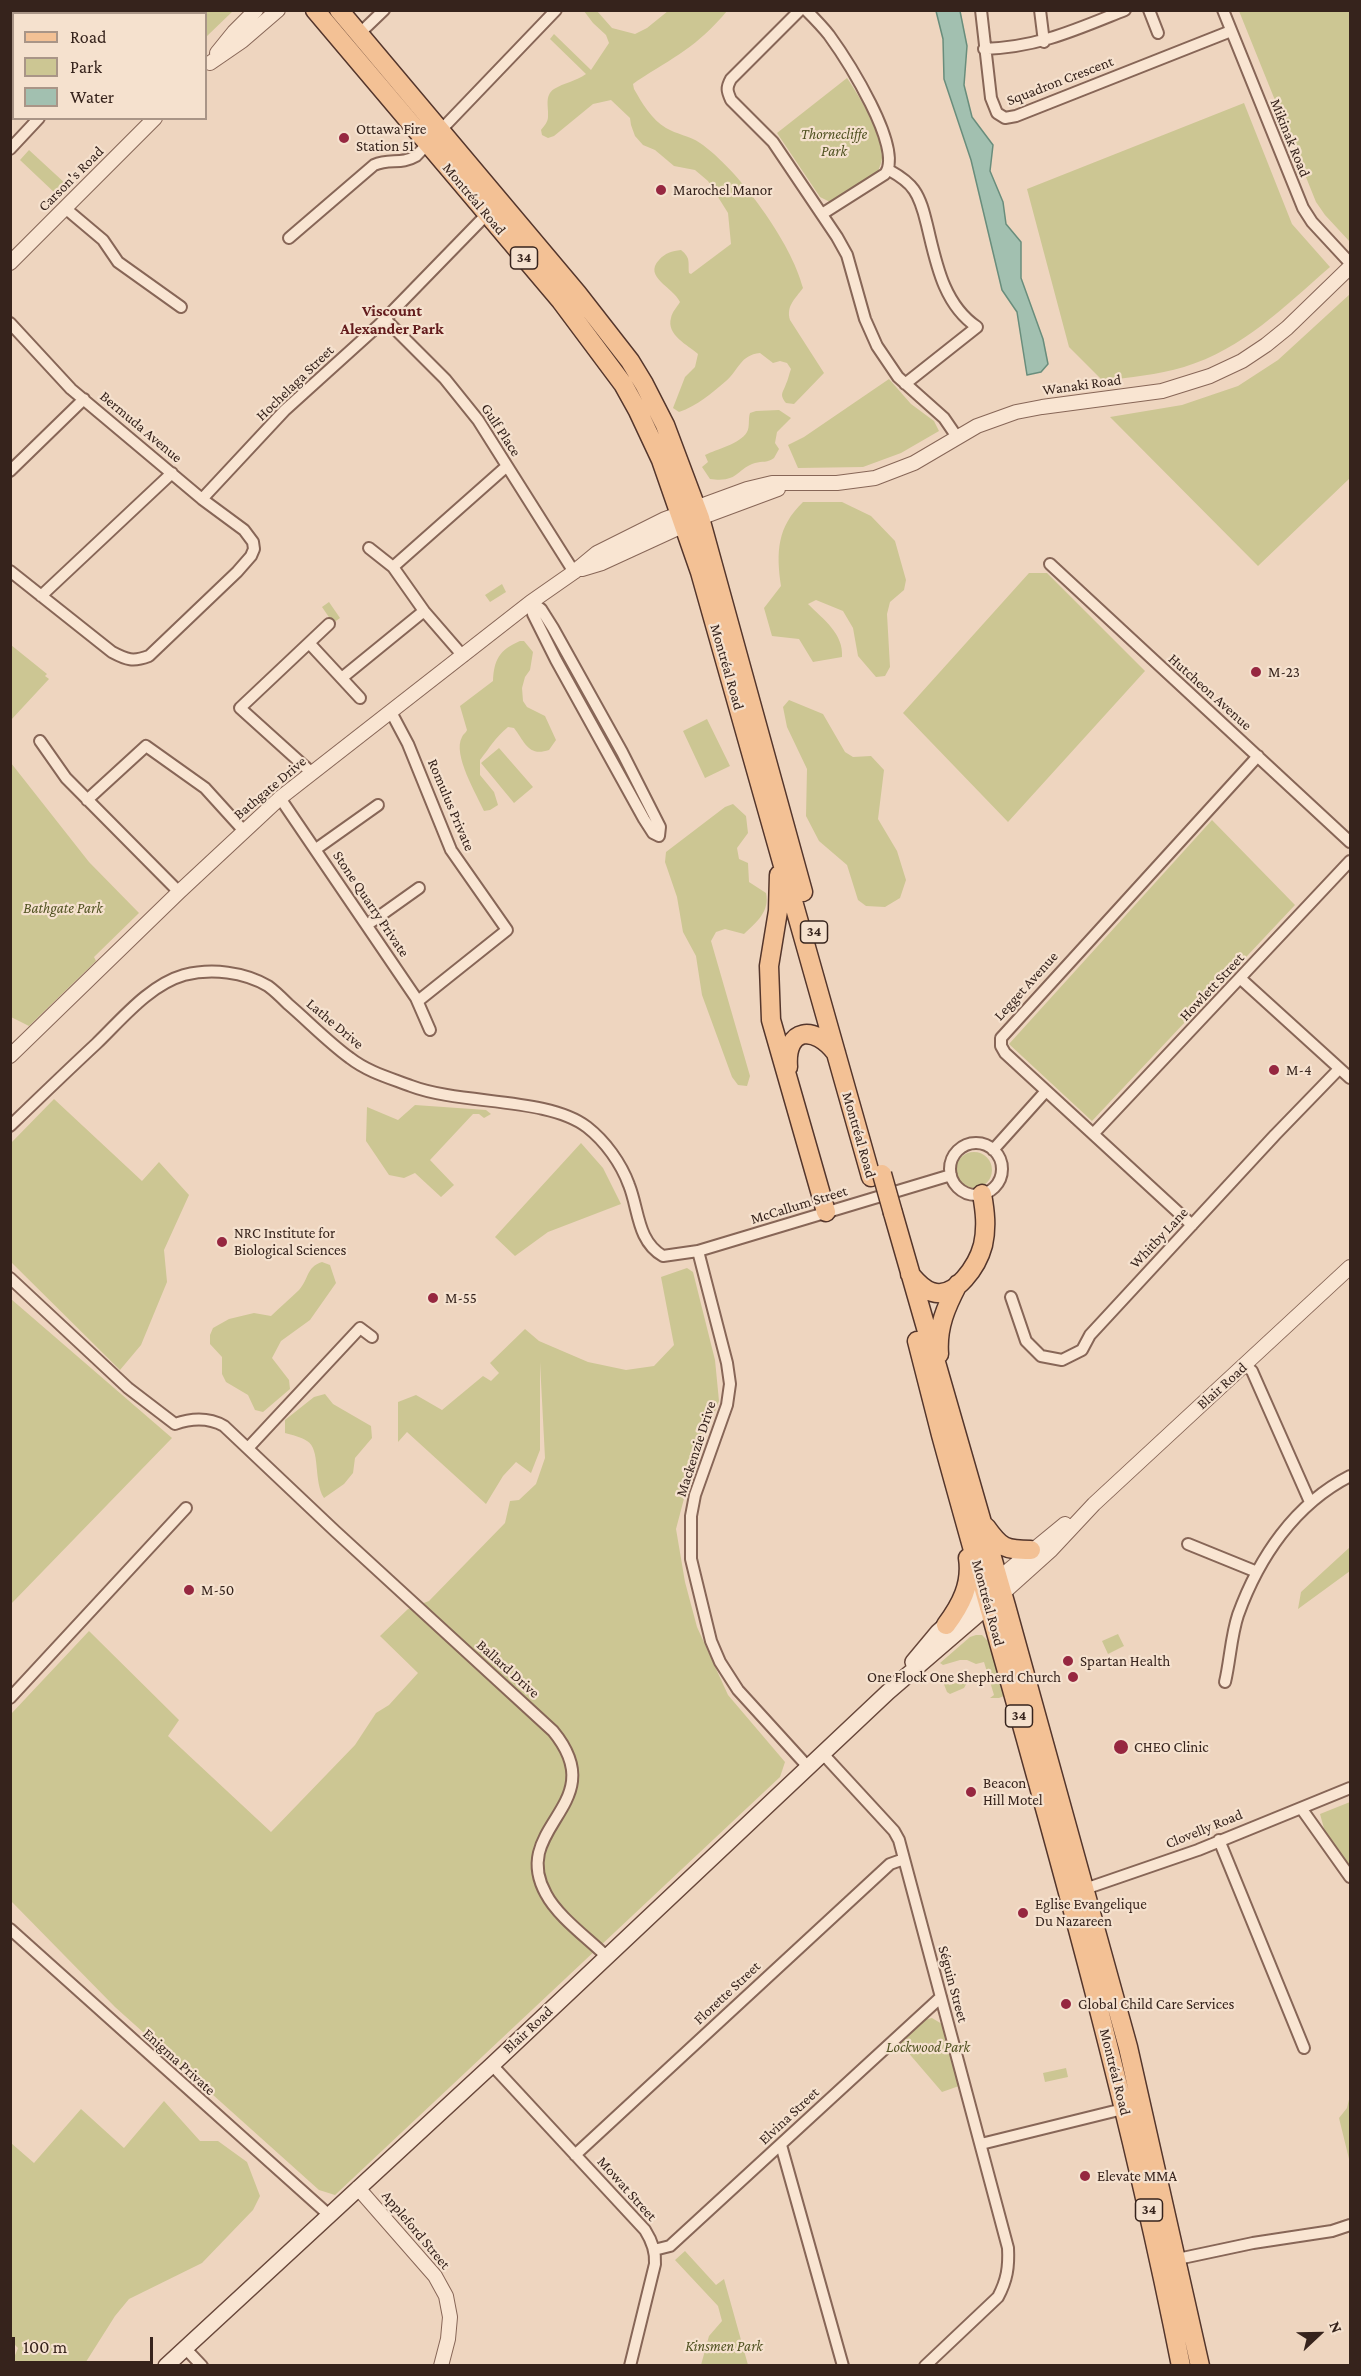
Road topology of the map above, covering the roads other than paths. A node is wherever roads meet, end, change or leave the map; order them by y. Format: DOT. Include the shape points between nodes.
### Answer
graph roads {
  1 [pos="256,10"];
  2 [pos="278,10"];
  3 [pos="315,10"];
  4 [pos="339,10"];
  5 [pos="384,10"];
  6 [pos="556,10"];
  7 [pos="800,10"];
  8 [pos="806,10"];
  9 [pos="981,10"];
  10 [pos="1040,10"];
  11 [pos="1125,10"];
  12 [pos="1149,10"];
  13 [pos="1223,10"];
  14 [pos="1231,31"];
  15 [pos="1158,33"];
  16 [pos="359,34"];
  17 [pos="1044,42"];
  18 [pos="984,49"];
  19 [pos="208,65"];
  20 [pos="37,120"];
  21 [pos="152,120"];
  22 [pos="435,137"];
  23 [pos="10,149"];
  24 [pos="889,170"];
  25 [pos="66,208"];
  26 [pos="493,208"];
  27 [pos="822,214"];
  28 [pos="289,238"];
  29 [pos="10,262"];
  30 [pos="1350,265"];
  31 [pos="181,307"];
  32 [pos="385,319"];
  33 [pos="10,323"];
  34 [pos="630,361"];
  35 [pos="614,372"];
  36 [pos="905,384"];
  37 [pos="84,399"];
  38 [pos="957,437"];
  39 [pos="507,466"];
  40 [pos="10,471"];
  41 [pos="172,473"];
  42 [pos="202,499"];
  43 [pos="691,515"];
  44 [pos="369,548"];
  45 [pos="1050,564"];
  46 [pos="393,567"];
  47 [pos="10,572"];
  48 [pos="574,572"];
  49 [pos="40,596"];
  50 [pos="531,602"];
  51 [pos="424,611"];
  52 [pos="329,624"];
  53 [pos="310,644"];
  54 [pos="463,656"];
  55 [pos="343,677"];
  56 [pos="360,698"];
  57 [pos="392,712"];
  58 [pos="40,741"];
  59 [pos="1258,756"];
  60 [pos="312,774"];
  61 [pos="280,798"];
  62 [pos="87,800"];
  63 [pos="378,806"];
  64 [pos="244,831"];
  65 [pos="1350,842"];
  66 [pos="777,846"];
  67 [pos="316,849"];
  68 [pos="1350,861"];
  69 [pos="419,888"];
  70 [pos="179,892"];
  71 [pos="367,925"];
  72 [pos="1241,979"];
  73 [pos="418,1001"];
  74 [pos="429,1030"];
  75 [pos="837,1054"];
  76 [pos="10,1056"];
  77 [pos="1339,1068"];
  78 [pos="788,1075"];
  79 [pos="1350,1078"];
  80 [pos="1046,1091"];
  81 [pos="10,1126"];
  82 [pos="1094,1133"];
  83 [pos="993,1150"];
  84 [pos="877,1175"];
  85 [pos="951,1175"];
  86 [pos="982,1194"];
  87 [pos="826,1212"];
  88 [pos="887,1214"];
  89 [pos="1192,1225"];
  90 [pos="698,1251"];
  91 [pos="656,1252"];
  92 [pos="1350,1267"];
  93 [pos="910,1274"];
  94 [pos="10,1278"];
  95 [pos="958,1284"];
  96 [pos="1011,1297"];
  97 [pos="372,1337"];
  98 [pos="1245,1365"];
  99 [pos="940,1380"];
  100 [pos="248,1448"];
  101 [pos="1350,1476"];
  102 [pos="1310,1502"];
  103 [pos="1094,1504"];
  104 [pos="186,1508"];
  105 [pos="972,1516"];
  106 [pos="1188,1544"];
  107 [pos="1031,1550"];
  108 [pos="1257,1572"];
  109 [pos="993,1592"];
  110 [pos="946,1625"];
  111 [pos="1226,1682"];
  112 [pos="888,1692"];
  113 [pos="10,1698"];
  114 [pos="823,1754"];
  115 [pos="809,1768"];
  116 [pos="1350,1788"];
  117 [pos="1301,1808"];
  118 [pos="1219,1840"];
  119 [pos="904,1859"];
  120 [pos="1350,1877"];
  121 [pos="1076,1892"];
  122 [pos="10,1929"];
  123 [pos="607,1957"];
  124 [pos="940,1997"];
  125 [pos="1304,2048"];
  126 [pos="492,2065"];
  127 [pos="1133,2106"];
  128 [pos="981,2144"];
  129 [pos="781,2145"];
  130 [pos="575,2155"];
  131 [pos="358,2188"];
  132 [pos="329,2215"];
  133 [pos="1350,2224"];
  134 [pos="654,2250"];
  135 [pos="1169,2261"];
  136 [pos="185,2348"];
  137 [pos="166,2366"];
  138 [pos="202,2366"];
  139 [pos="441,2366"];
  140 [pos="630,2366"];
  141 [pos="843,2366"];
  142 [pos="925,2366"];
  143 [pos="1181,2366"];
  144 [pos="1200,2366"];
  1 -- 19 [label="street"];
  2 -- 19 [label="street"];
  3 -- 22 [label="main road, Montréal Road / 34"];
  4 -- 16 [label="main road, Montréal Road / 34"];
  5 -- 16 [label="street"];
  6 -- 22 [label="street"];
  7 -- 27 [label="street" via="731,79 727,92 773,142"];
  8 -- 24 [label="street" via="829,35 867,95 881,127"];
  9 -- 18 [label="street, Squadron Crescent"];
  10 -- 17 [label="street"];
  11 -- 17 [label="street"];
  12 -- 15 [label="street"];
  13 -- 14 [label="street, Mikinak Road"];
  14 -- 18 [label="street, Squadron Crescent" via="1010,118 1000,116 994,107"];
  14 -- 30 [label="street, Mikinak Road" via="1303,207"];
  16 -- 22 [label="main road, Montréal Road / 34"];
  17 -- 18 [label="street"];
  20 -- 23 [label="street"];
  21 -- 25 [label="street, Carson's Road"];
  22 -- 26 [label="main road, Montréal Road / 34"];
  22 -- 28 [label="street" via="406,162 374,165"];
  24 -- 27 [label="street"];
  24 -- 36 [label="street" via="915,190 946,290 957,309 977,327"];
  25 -- 29 [label="street, Carson's Road"];
  25 -- 31 [label="street" via="103,240 118,262"];
  26 -- 32 [label="street, Hochelaga Street"];
  26 -- 34 [label="main road, Montréal Road / 34" via="577,293"];
  26 -- 35 [label="main road, Montréal Road / 34"];
  27 -- 36 [label="street" via="847,255 870,334"];
  30 -- 38 [label="street, Wanaki Road" via="1266,345 1210,376 1162,391 1016,412"];
  32 -- 39 [label="street, Gulf Place" via="445,379 478,420"];
  32 -- 42 [label="street, Hochelaga Street" via="285,411"];
  33 -- 37 [label="street, Bermuda Avenue"];
  34 -- 35 [label="main road"];
  34 -- 43 [label="main road, Montréal Road / 34" via="664,425"];
  35 -- 43 [label="main road, Montréal Road / 34"];
  36 -- 38 [label="street" via="944,417"];
  37 -- 40 [label="street"];
  37 -- 41 [label="street, Bermuda Avenue"];
  38 -- 43 [label="street, Wanaki Road" via="914,463 875,478 793,483"];
  39 -- 46 [label="street"];
  39 -- 48 [label="street, Gulf Place"];
  41 -- 42 [label="street, Bermuda Avenue"];
  41 -- 49 [label="street"];
  42 -- 49 [label="street, Bermuda Avenue" via="244,530 254,549 237,572 149,656 127,661"];
  43 -- 48 [label="street, Bathgate Drive" via="602,563"];
  43 -- 66 [label="main road, Montréal Road / 34"];
  43 -- 84 [label="main road, Montréal Road / 34"];
  44 -- 46 [label="street"];
  45 -- 59 [label="street, Hutcheon Avenue"];
  46 -- 51 [label="street"];
  47 -- 49 [label="street"];
  48 -- 50 [label="street, Bathgate Drive"];
  50 -- 50 [label="street" via="560,668 644,819 659,836 660,827 622,752 554,628"];
  50 -- 54 [label="street, Bathgate Drive"];
  51 -- 54 [label="street"];
  51 -- 55 [label="street"];
  52 -- 53 [label="street"];
  53 -- 55 [label="street"];
  53 -- 60 [label="street" via="240,708"];
  54 -- 57 [label="street, Bathgate Drive"];
  55 -- 56 [label="street"];
  57 -- 60 [label="street, Bathgate Drive"];
  57 -- 73 [label="street, Romulus Private" via="451,850 507,930"];
  58 -- 62 [label="street"];
  59 -- 65 [label="street, Hutcheon Avenue"];
  59 -- 80 [label="street, Legget Avenue" via="1000,1038 1005,1053"];
  60 -- 61 [label="street, Bathgate Drive"];
  61 -- 64 [label="street, Bathgate Drive"];
  61 -- 67 [label="street, Stone Quarry Private"];
  62 -- 64 [label="street" via="146,746 205,789"];
  62 -- 70 [label="street"];
  63 -- 67 [label="street"];
  64 -- 70 [label="street, Bathgate Drive"];
  66 -- 75 [label="main road, Montréal Road / 34"];
  66 -- 78 [label="main road" via="779,894 769,966 769,1000 776,1040"];
  67 -- 71 [label="street, Stone Quarry Private"];
  68 -- 72 [label="street, Howlett Street"];
  69 -- 71 [label="street"];
  70 -- 76 [label="street, Bathgate Drive"];
  71 -- 73 [label="street, Stone Quarry Private"];
  72 -- 77 [label="street"];
  72 -- 82 [label="street, Howlett Street"];
  73 -- 74 [label="street, Stone Quarry Private"];
  75 -- 78 [label="main road" via="821,1037 812,1033 801,1035 788,1048"];
  75 -- 84 [label="main road, Montréal Road / 34"];
  77 -- 79 [label="street"];
  77 -- 89 [label="street, Whitby Lane"];
  78 -- 87 [label="main road"];
  80 -- 82 [label="street, Legget Avenue"];
  80 -- 83 [label="street"];
  81 -- 91 [label="street, Lathe Drive" via="137,1004 162,985 183,975 226,972 269,987 350,1058 368,1069 430,1093 555,1111 583,1124 620,1166 630,1186 641,1231"];
  82 -- 89 [label="street, Legget Avenue"];
  83 -- 85 [label="street" via="978,1143 964,1146 954,1156"];
  83 -- 86 [label="street" via="1001,1173 995,1186"];
  84 -- 88 [label="main road, Montréal Road / 34"];
  85 -- 86 [label="street" via="964,1191"];
  85 -- 87 [label="street, McCallum Street"];
  86 -- 95 [label="main road" via="986,1225 982,1247 974,1267"];
  87 -- 90 [label="street, McCallum Street"];
  88 -- 93 [label="main road, Montréal Road / 34"];
  88 -- 105 [label="main road, Montréal Road / 34"];
  89 -- 96 [label="street, Whitby Lane" via="1090,1335 1082,1350 1062,1360 1041,1356 1026,1341"];
  90 -- 91 [label="street, McCallum Street" via="669,1256"];
  90 -- 115 [label="street, Mackenzie Drive" via="730,1384 727,1405 694,1495 691,1560 720,1662 738,1690"];
  92 -- 98 [label="street, Blair Road"];
  93 -- 95 [label="main road" via="932,1292 944,1292"];
  93 -- 99 [label="main road, Montréal Road / 34"];
  94 -- 100 [label="street" via="129,1388 175,1424 214,1420"];
  95 -- 99 [label="main road" via="940,1324"];
  97 -- 100 [label="street" via="360,1328"];
  98 -- 102 [label="street" via="1252,1371"];
  98 -- 103 [label="street, Blair Road"];
  99 -- 105 [label="main road, Montréal Road / 34"];
  100 -- 123 [label="street, Ballard Drive" via="534,1712 566,1747 573,1779 568,1800 543,1838 538,1858 539,1879 556,1908"];
  101 -- 102 [label="street"];
  102 -- 108 [label="street" via="1276,1539"];
  103 -- 107 [label="street, Blair Road"];
  103 -- 109 [label="street, Blair Road" via="1051,1550"];
  104 -- 113 [label="street"];
  105 -- 107 [label="main road" via="1004,1547"];
  105 -- 109 [label="main road, Montréal Road / 34"];
  105 -- 110 [label="main road" via="968,1583 961,1603"];
  106 -- 108 [label="street"];
  107 -- 109 [label="street, Blair Road"];
  108 -- 111 [label="street" via="1238,1616"];
  109 -- 110 [label="main road, Blair Road"];
  109 -- 112 [label="main road, Blair Road"];
  109 -- 121 [label="main road, Montréal Road / 34"];
  110 -- 112 [label="main road, Blair Road"];
  112 -- 114 [label="main road, Blair Road"];
  114 -- 115 [label="main road, Blair Road"];
  114 -- 119 [label="street, Séguin Street" via="894,1831"];
  115 -- 123 [label="main road, Blair Road"];
  116 -- 117 [label="street, Clovelly Road"];
  117 -- 118 [label="street, Clovelly Road"];
  117 -- 120 [label="street"];
  118 -- 121 [label="street, Clovelly Road"];
  118 -- 125 [label="street"];
  119 -- 124 [label="street, Séguin Street"];
  119 -- 130 [label="street, Florette Street" via="890,1864"];
  121 -- 127 [label="main road, Montréal Road / 34"];
  122 -- 132 [label="street, Enigma Private"];
  123 -- 126 [label="main road, Blair Road"];
  124 -- 128 [label="street, Séguin Street"];
  124 -- 129 [label="street, Elvina Street"];
  126 -- 130 [label="street, Mowat Street"];
  126 -- 131 [label="main road, Blair Road"];
  127 -- 128 [label="street"];
  127 -- 135 [label="main road, Montréal Road / 34"];
  128 -- 142 [label="street, Séguin Street" via="1008,2248 1010,2267 1006,2283 998,2297"];
  129 -- 134 [label="street, Elvina Street" via="670,2246"];
  129 -- 141 [label="street"];
  130 -- 134 [label="street, Mowat Street" via="645,2230"];
  131 -- 132 [label="main road, Blair Road"];
  131 -- 139 [label="street, Appleford Street" via="435,2276 446,2296 450,2318"];
  132 -- 136 [label="main road, Blair Road"];
  133 -- 135 [label="street" via="1332,2231"];
  134 -- 140 [label="street" via="655,2264"];
  135 -- 143 [label="main road, Montréal Road / 34"];
  135 -- 144 [label="main road, Montréal Road / 34"];
  136 -- 137 [label="main road, Blair Road"];
  136 -- 138 [label="street"];
}
